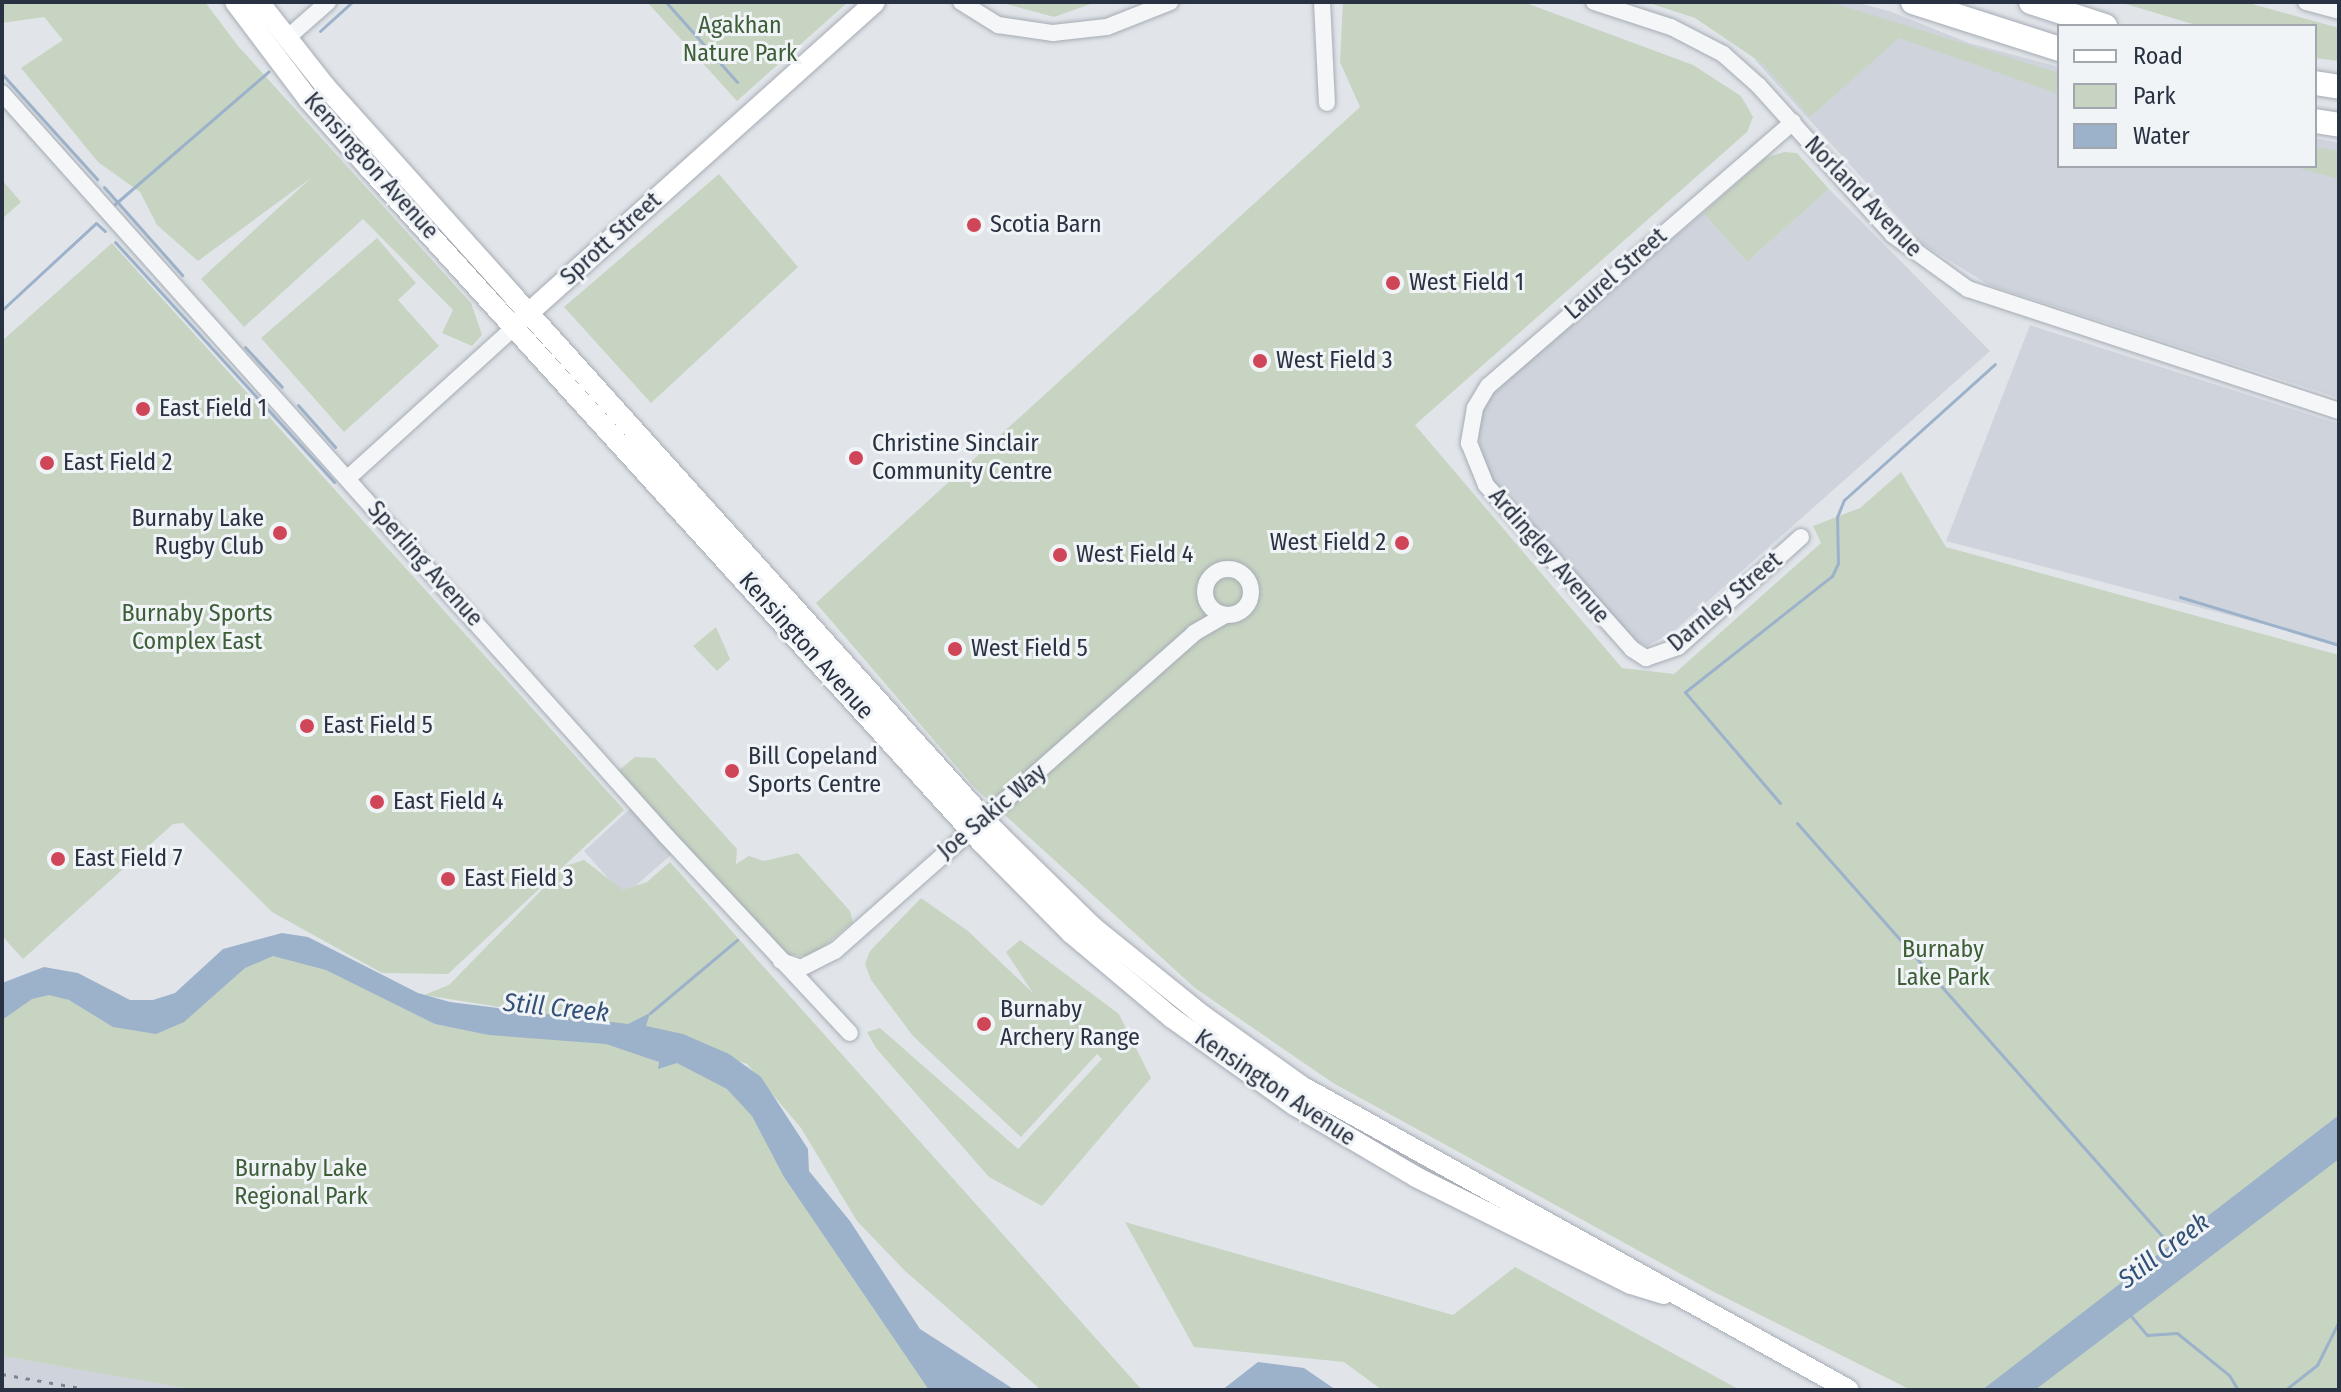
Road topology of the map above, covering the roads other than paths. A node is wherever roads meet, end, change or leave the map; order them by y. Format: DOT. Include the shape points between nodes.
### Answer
graph roads {
  1 [pos="235,2"];
  2 [pos="259,2"];
  3 [pos="328,2"];
  4 [pos="875,2"];
  5 [pos="961,2"];
  6 [pos="1170,2"];
  7 [pos="1322,2"];
  8 [pos="1594,2"];
  9 [pos="1913,2"];
  10 [pos="2031,2"];
  11 [pos="2306,2"];
  12 [pos="2339,11"];
  13 [pos="2099,24"];
  14 [pos="278,44"];
  15 [pos="2057,48"];
  16 [pos="2317,83"];
  17 [pos="2339,87"];
  18 [pos="2,93"];
  19 [pos="1327,103"];
  20 [pos="2317,121"];
  21 [pos="1793,122"];
  22 [pos="2339,125"];
  23 [pos="524,318"];
  24 [pos="2339,411"];
  25 [pos="1469,443"];
  26 [pos="348,478"];
  27 [pos="1801,537"];
  28 [pos="1205,597"];
  29 [pos="1225,615"];
  30 [pos="1194,633"];
  31 [pos="1646,658"];
  32 [pos="976,822"];
  33 [pos="780,961"];
  34 [pos="850,1033"];
  35 [pos="1849,1390"];
  1 -- 14 [label="main road, Kensington Avenue"];
  2 -- 14 [label="main road, Kensington Avenue"];
  3 -- 14 [label="street"];
  4 -- 23 [label="main road, Sprott Street"];
  5 -- 6 [label="street" via="998,25 1053,33 1107,27"];
  7 -- 19 [label="street"];
  8 -- 21 [label="street, Norland Avenue" via="1707,44 1748,75"];
  9 -- 15 [label="highway"];
  10 -- 13 [label="highway"];
  11 -- 12 [label="street"];
  14 -- 23 [label="main road, Kensington Avenue" via="359,157"];
  16 -- 17 [label="highway"];
  18 -- 26 [label="street, Sperling Avenue"];
  20 -- 22 [label="highway"];
  21 -- 24 [label="street, Norland Avenue" via="1901,243 1968,289"];
  21 -- 25 [label="street, Laurel Street" via="1488,386 1475,408"];
  23 -- 26 [label="street, Sprott Street"];
  23 -- 32 [label="main road, Kensington Avenue"];
  25 -- 31 [label="street, Ardingley Avenue" via="1486,485 1632,649"];
  26 -- 33 [label="street, Sperling Avenue"];
  27 -- 31 [label="street, Darnley Street" via="1678,647"];
  28 -- 29 [label="street" via="1212,609"];
  28 -- 29 [label="street, Joe Sakic Way" via="1207,583 1217,572 1232,569 1245,576 1252,590 1248,605 1237,615"];
  28 -- 30 [label="street, Joe Sakic Way"];
  29 -- 30 [label="street, Joe Sakic Way"];
  30 -- 32 [label="street, Joe Sakic Way"];
  32 -- 33 [label="street, Joe Sakic Way" via="835,951 801,968"];
  32 -- 35 [label="main road, Kensington Avenue" via="1093,927 1303,1087 1632,1265 1675,1297"];
  33 -- 34 [label="street, Sperling Avenue"];
}
